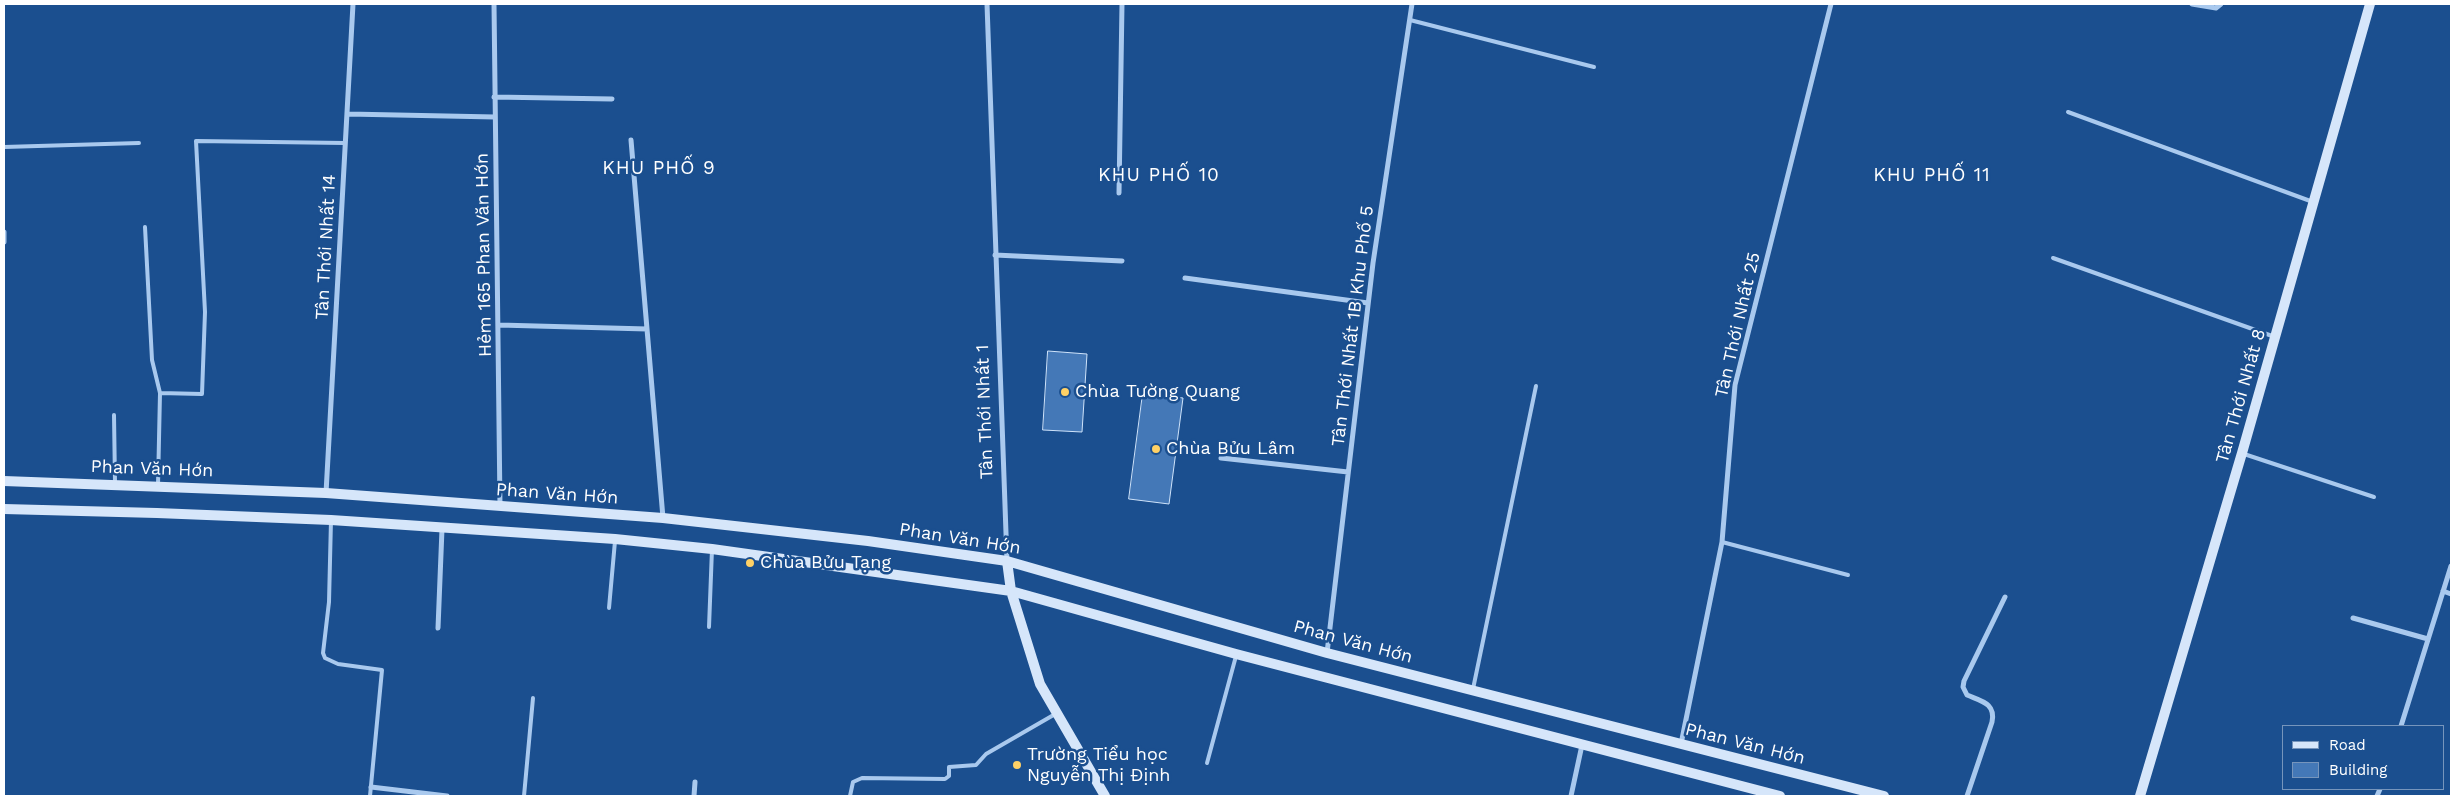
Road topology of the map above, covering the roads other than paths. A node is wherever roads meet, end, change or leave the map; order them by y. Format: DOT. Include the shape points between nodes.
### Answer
graph roads {
  1 [pos="353,4"];
  2 [pos="494,4"];
  3 [pos="987,4"];
  4 [pos="1122,4"];
  5 [pos="1412,4"];
  6 [pos="1831,4"];
  7 [pos="2192,4"];
  8 [pos="2221,4"];
  9 [pos="2370,4"];
  10 [pos="1410,20"];
  11 [pos="1594,67"];
  12 [pos="494,97"];
  13 [pos="612,99"];
  14 [pos="2068,112"];
  15 [pos="348,114"];
  16 [pos="495,117"];
  17 [pos="631,140"];
  18 [pos="139,143"];
  19 [pos="345,143"];
  20 [pos="4,147"];
  21 [pos="1120,193"];
  22 [pos="2314,202"];
  23 [pos="145,228"];
  24 [pos="4,232"];
  25 [pos="4,242"];
  26 [pos="995,255"];
  27 [pos="2053,258"];
  28 [pos="1122,261"];
  29 [pos="1185,278"];
  30 [pos="1368,303"];
  31 [pos="499,325"];
  32 [pos="647,329"];
  33 [pos="2275,337"];
  34 [pos="1536,386"];
  35 [pos="160,393"];
  36 [pos="114,415"];
  37 [pos="2242,453"];
  38 [pos="1221,458"];
  39 [pos="1348,472"];
  40 [pos="4,481"];
  41 [pos="115,484"];
  42 [pos="158,485"];
  43 [pos="326,492"];
  44 [pos="2374,497"];
  45 [pos="500,507"];
  46 [pos="4,509"];
  47 [pos="663,518"];
  48 [pos="331,520"];
  49 [pos="442,529"];
  50 [pos="615,539"];
  51 [pos="1722,542"];
  52 [pos="712,549"];
  53 [pos="1007,561"];
  54 [pos="2451,566"];
  55 [pos="1848,575"];
  56 [pos="1011,591"];
  57 [pos="2443,591"];
  58 [pos="2451,594"];
  59 [pos="2005,597"];
  60 [pos="609,608"];
  61 [pos="2353,618"];
  62 [pos="709,627"];
  63 [pos="438,628"];
  64 [pos="2428,639"];
  65 [pos="1327,653"];
  66 [pos="1236,654"];
  67 [pos="1472,692"];
  68 [pos="534,698"];
  69 [pos="1057,714"];
  70 [pos="2401,725"];
  71 [pos="1582,745"];
  72 [pos="1681,745"];
  73 [pos="1207,763"];
  74 [pos="695,782"];
  75 [pos="371,787"];
  76 [pos="370,796"];
  77 [pos="447,796"];
  78 [pos="524,796"];
  79 [pos="694,796"];
  80 [pos="850,796"];
  81 [pos="1105,796"];
  82 [pos="1571,796"];
  83 [pos="1780,796"];
  84 [pos="1884,796"];
  85 [pos="1967,796"];
  86 [pos="2140,796"];
  1 -- 15 [label="street, Tân Thới Nhất 14"];
  2 -- 12 [label="street, Hẻm 165 Phan Văn Hớn"];
  3 -- 26 [label="street, Tân Thới Nhất 1"];
  4 -- 21 [label="street"];
  5 -- 10 [label="street, Tân Thới Nhất 1B Khu Phố 5"];
  6 -- 51 [label="street, Tân Thới Nhất 25" via="1735,385"];
  7 -- 8 [label="street" via="2216,8"];
  9 -- 22 [label="main road, Tân Thới Nhất 8"];
  10 -- 11 [label="lane"];
  10 -- 30 [label="street, Tân Thới Nhất 1B Khu Phố 5"];
  12 -- 13 [label="street"];
  12 -- 16 [label="street, Hẻm 165 Phan Văn Hớn"];
  14 -- 22 [label="lane"];
  15 -- 16 [label="street"];
  15 -- 19 [label="street, Tân Thới Nhất 14"];
  16 -- 31 [label="street, Hẻm 165 Phan Văn Hớn"];
  17 -- 32 [label="street"];
  18 -- 20 [label="lane"];
  19 -- 35 [label="lane" via="196,141 205,312 202,394"];
  19 -- 43 [label="street, Tân Thới Nhất 14"];
  22 -- 33 [label="main road, Tân Thới Nhất 8"];
  23 -- 35 [label="lane" via="152,360"];
  24 -- 25 [label="street"];
  26 -- 28 [label="street"];
  26 -- 53 [label="street, Tân Thới Nhất 1"];
  27 -- 33 [label="lane"];
  29 -- 30 [label="street"];
  30 -- 39 [label="street, Tân Thới Nhất 1B Khu Phố 5"];
  31 -- 32 [label="street"];
  31 -- 45 [label="street, Hẻm 165 Phan Văn Hớn"];
  32 -- 47 [label="street"];
  33 -- 37 [label="main road, Tân Thới Nhất 8"];
  34 -- 67 [label="lane"];
  35 -- 42 [label="lane"];
  36 -- 41 [label="lane"];
  37 -- 44 [label="lane"];
  37 -- 86 [label="main road, Tân Thới Nhất 8"];
  38 -- 39 [label="street"];
  39 -- 65 [label="street, Tân Thới Nhất 1B Khu Phố 5"];
  40 -- 41 [label="main road, Phan Văn Hớn"];
  41 -- 42 [label="main road, Phan Văn Hớn"];
  42 -- 43 [label="main road, Phan Văn Hớn"];
  43 -- 45 [label="main road, Phan Văn Hớn"];
  45 -- 47 [label="main road, Phan Văn Hớn"];
  46 -- 48 [label="main road"];
  47 -- 53 [label="main road, Phan Văn Hớn" via="868,541"];
  48 -- 49 [label="main road"];
  48 -- 75 [label="lane" via="329,602 323,653 325,658 338,664 382,670"];
  49 -- 50 [label="main road"];
  49 -- 63 [label="street"];
  50 -- 52 [label="main road"];
  50 -- 60 [label="lane"];
  51 -- 55 [label="lane"];
  51 -- 72 [label="street, Tân Thới Nhất 25"];
  52 -- 56 [label="main road"];
  52 -- 62 [label="lane"];
  53 -- 56 [label="main road, Tân Thới Nhất 1"];
  53 -- 65 [label="main road, Phan Văn Hớn"];
  54 -- 57 [label="street"];
  56 -- 66 [label="main road"];
  56 -- 69 [label="main road, Tân Thới Nhất 1" via="1040,684"];
  57 -- 58 [label="street"];
  57 -- 64 [label="street"];
  59 -- 85 [label="street" via="1964,681 1967,695 1988,704 1993,712"];
  61 -- 64 [label="street"];
  64 -- 70 [label="street"];
  65 -- 67 [label="main road, Phan Văn Hớn"];
  66 -- 71 [label="main road"];
  66 -- 73 [label="lane"];
  67 -- 72 [label="main road, Phan Văn Hớn"];
  68 -- 78 [label="lane"];
  69 -- 80 [label="lane" via="986,754 976,765 949,767 949,776 945,779 862,778 853,782"];
  69 -- 81 [label="main road, Tân Thới Nhất 1"];
  71 -- 82 [label="street"];
  71 -- 83 [label="main road"];
  72 -- 84 [label="main road, Phan Văn Hớn"];
  74 -- 79 [label="street"];
  75 -- 76 [label="lane"];
  75 -- 77 [label="street"];
}
